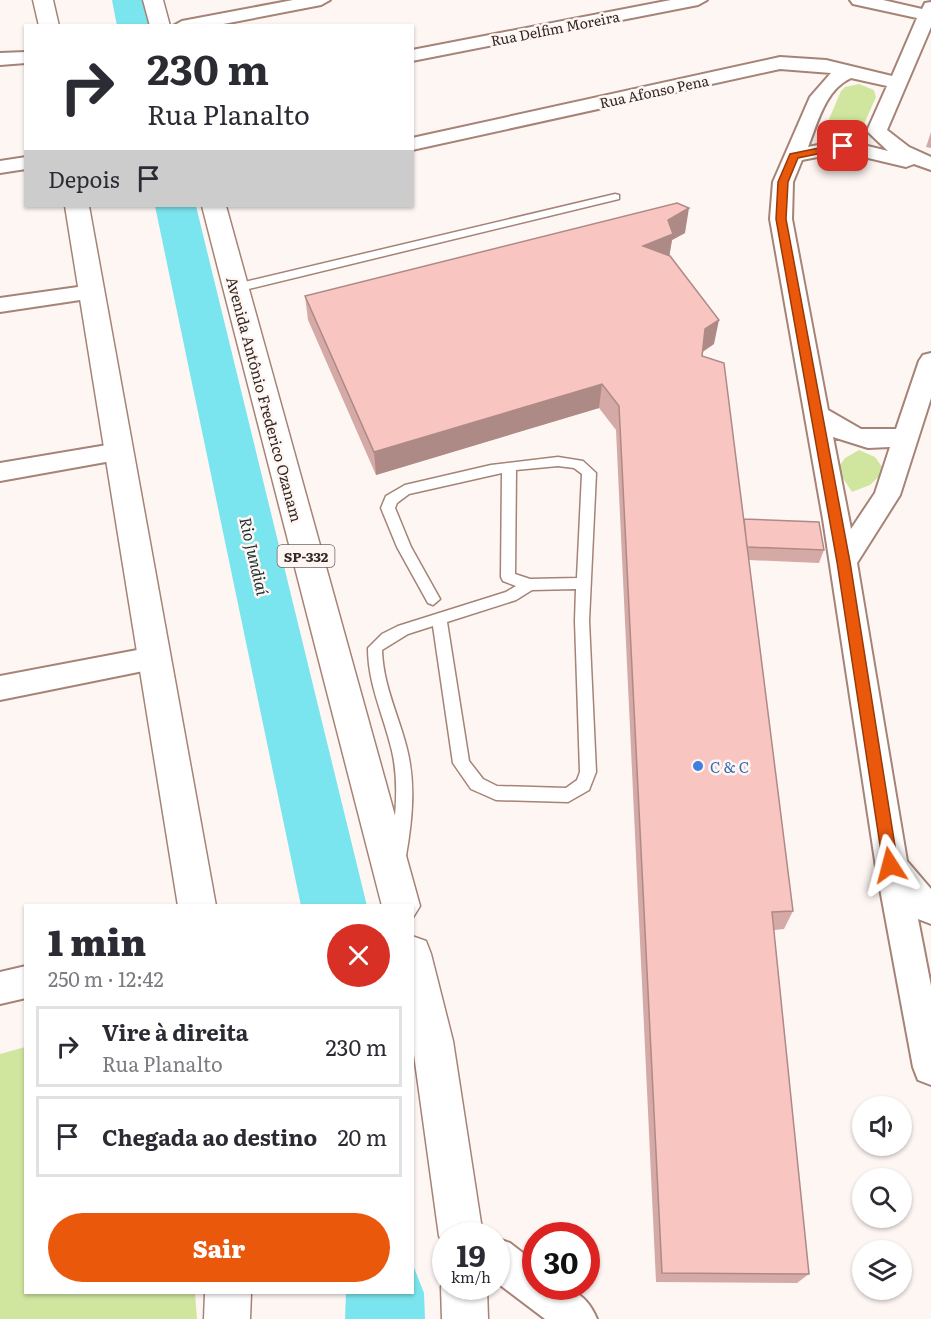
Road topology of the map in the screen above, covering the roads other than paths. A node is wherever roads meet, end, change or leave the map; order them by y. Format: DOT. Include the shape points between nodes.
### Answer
graph roads {
  1 [pos="43,0"];
  2 [pos="153,0"];
  3 [pos="321,0"];
  4 [pos="698,0"];
  5 [pos="859,0"];
  6 [pos="929,11"];
  7 [pos="49,24"];
  8 [pos="159,24"];
  9 [pos="193,24"];
  10 [pos="414,56"];
  11 [pos="24,57"];
  12 [pos="0,59"];
  13 [pos="848,72"];
  14 [pos="740,73"];
  15 [pos="896,83"];
  16 [pos="819,97"];
  17 [pos="808,126"];
  18 [pos="877,131"];
  19 [pos="414,144"];
  20 [pos="843,146"];
  21 [pos="794,156"];
  22 [pos="24,164"];
  23 [pos="931,165"];
  24 [pos="0,167"];
  25 [pos="615,197"];
  26 [pos="77,207"];
  27 [pos="214,207"];
  28 [pos="236,288"];
  29 [pos="92,292"];
  30 [pos="0,305"];
  31 [pos="931,361"];
  32 [pos="815,413"];
  33 [pos="907,435"];
  34 [pos="119,452"];
  35 [pos="509,468"];
  36 [pos="0,472"];
  37 [pos="843,562"];
  38 [pos="583,583"];
  39 [pos="529,585"];
  40 [pos="433,599"];
  41 [pos="440,619"];
  42 [pos="153,659"];
  43 [pos="0,688"];
  44 [pos="890,865"];
  45 [pos="398,892"];
  46 [pos="196,904"];
  47 [pos="931,909"];
  48 [pos="414,962"];
  49 [pos="24,982"];
  50 [pos="0,988"];
  51 [pos="931,1067"];
  52 [pos="462,1222"];
  53 [pos="510,1268"];
  54 [pos="228,1294"];
  55 [pos="464,1300"];
  56 [pos="227,1319"];
  57 [pos="465,1319"];
  58 [pos="577,1319"];
  1 -- 7 [label="main road"];
  2 -- 8 [label="main road"];
  3 -- 9 [label="street"];
  4 -- 10 [label="street, Rua Delfim Moreira"];
  5 -- 6 [label="street"];
  6 -- 15 [label="street"];
  11 -- 12 [label="street"];
  13 -- 14 [label="street, Rua Afonso Pena" via="803,63 769,65"];
  13 -- 15 [label="street, Rua Afonso Pena"];
  13 -- 16 [label="street" via="834,79"];
  14 -- 16 [label="street" via="777,74 809,87"];
  14 -- 19 [label="street, Rua Afonso Pena"];
  15 -- 18 [label="street"];
  16 -- 17 [label="street"];
  17 -- 20 [label="street" via="813,135"];
  17 -- 21 [label="street"];
  18 -- 20 [label="street" via="872,140"];
  18 -- 23 [label="street" via="887,143"];
  20 -- 21 [label="street"];
  20 -- 23 [label="street"];
  21 -- 32 [label="street" via="783,182 781,219"];
  22 -- 24 [label="street"];
  25 -- 28 [label="lane"];
  26 -- 29 [label="main road"];
  27 -- 28 [label="main road, Avenida Antônio Frederico Ozanam / SP-332"];
  28 -- 45 [label="main road, Avenida Antônio Frederico Ozanam / SP-332"];
  29 -- 30 [label="street"];
  29 -- 34 [label="main road"];
  31 -- 33 [label="street"];
  32 -- 33 [label="street" via="839,432 863,441"];
  32 -- 37 [label="street"];
  33 -- 37 [label="street" via="887,495"];
  34 -- 36 [label="street"];
  34 -- 42 [label="main road"];
  35 -- 38 [label="lane" via="576,463 589,473"];
  35 -- 39 [label="lane" via="508,577"];
  35 -- 40 [label="lane" via="405,490 391,500 388,508 404,547"];
  37 -- 44 [label="street"];
  38 -- 39 [label="lane"];
  38 -- 41 [label="lane" via="588,772 583,785 568,795 496,793 477,784 460,763"];
  39 -- 41 [label="lane" via="511,597"];
  41 -- 45 [label="lane" via="403,630 375,648 374,668 400,752 406,806"];
  42 -- 43 [label="street"];
  42 -- 46 [label="main road"];
  44 -- 47 [label="street"];
  44 -- 51 [label="street"];
  48 -- 52 [label="main road" via="433,1041"];
  49 -- 50 [label="street"];
  53 -- 58 [label="street"];
  54 -- 56 [label="main road"];
  55 -- 57 [label="main road"];
}
